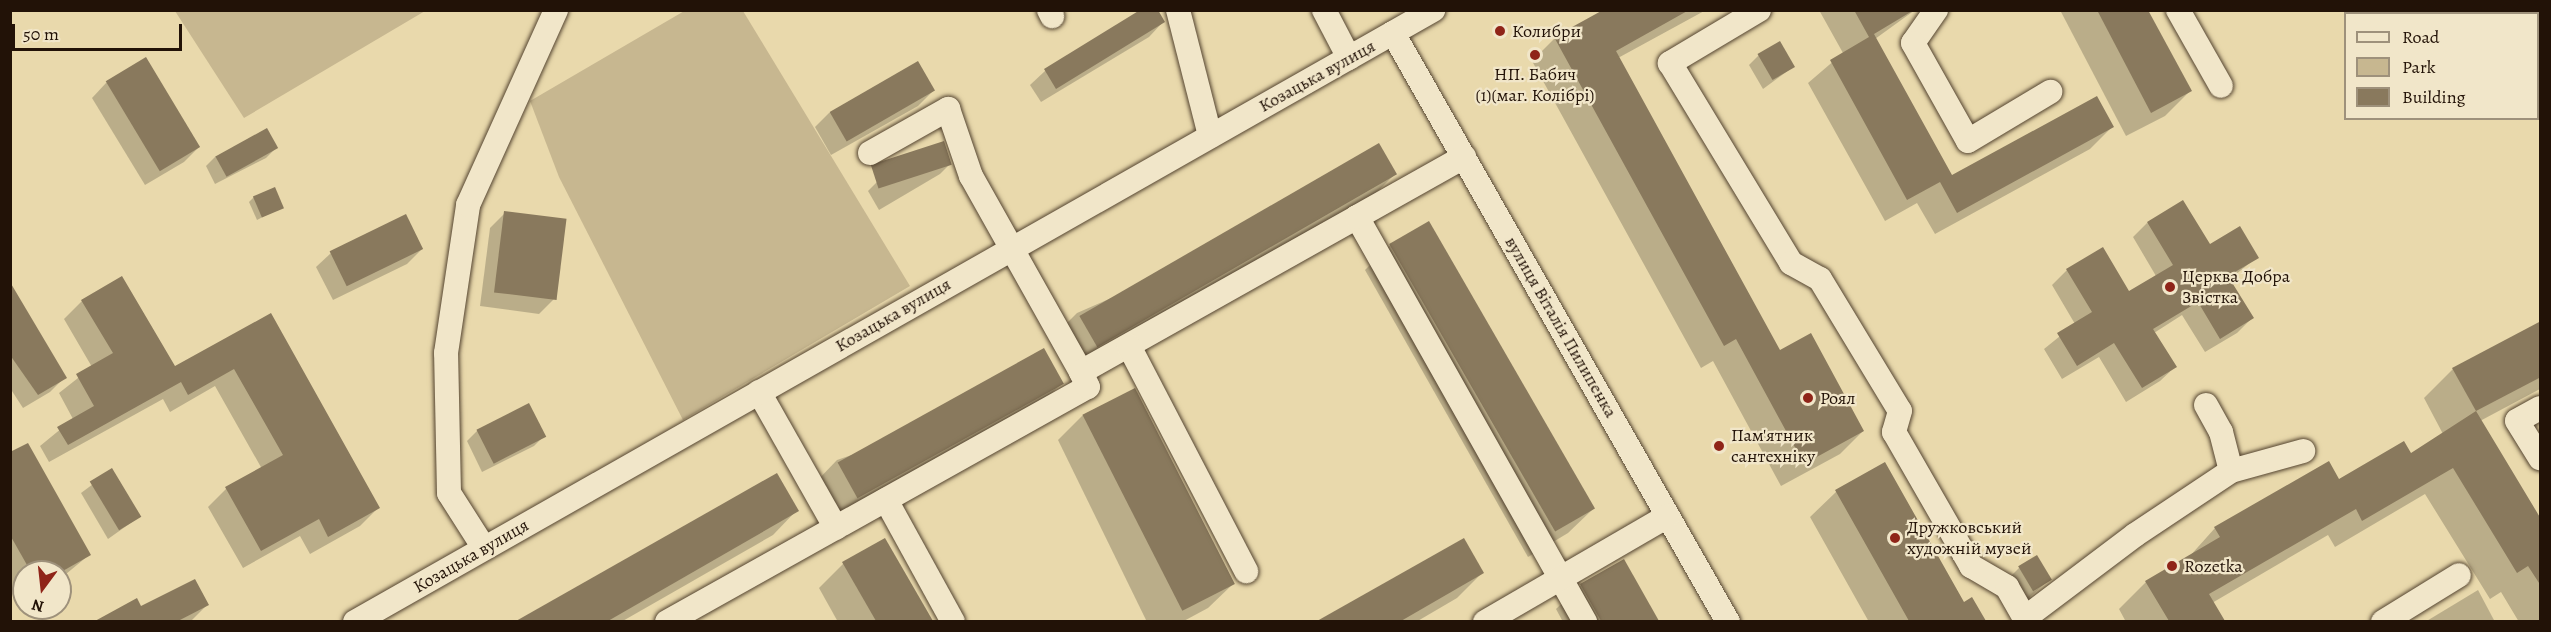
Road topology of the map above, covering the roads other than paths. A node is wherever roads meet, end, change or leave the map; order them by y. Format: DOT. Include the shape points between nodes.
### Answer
graph roads {
  1 [pos="556,10"];
  2 [pos="1178,10"];
  3 [pos="1324,10"];
  4 [pos="1433,10"];
  5 [pos="1759,10"];
  6 [pos="1936,10"];
  7 [pos="2178,10"];
  8 [pos="1394,33"];
  9 [pos="1349,58"];
  10 [pos="2221,86"];
  11 [pos="2050,92"];
  12 [pos="1210,136"];
  13 [pos="870,153"];
  14 [pos="1464,157"];
  15 [pos="1357,218"];
  16 [pos="1009,248"];
  17 [pos="1129,346"];
  18 [pos="1081,372"];
  19 [pos="759,392"];
  20 [pos="2206,405"];
  21 [pos="2541,408"];
  22 [pos="2303,451"];
  23 [pos="2541,458"];
  24 [pos="2231,471"];
  25 [pos="886,500"];
  26 [pos="1668,516"];
  27 [pos="836,528"];
  28 [pos="484,548"];
  29 [pos="1246,571"];
  30 [pos="2459,575"];
  31 [pos="1561,578"];
  32 [pos="2026,620"];
  33 [pos="356,621"];
  34 [pos="667,621"];
  35 [pos="953,621"];
  36 [pos="1488,621"];
  37 [pos="1585,621"];
  38 [pos="1728,621"];
  39 [pos="2384,621"];
  1 -- 28 [label="street" via="468,205 446,353 449,493"];
  2 -- 12 [label="street"];
  3 -- 9 [label="street"];
  4 -- 8 [label="street, Козацька вулиця"];
  5 -- 32 [label="street" via="1670,63 1791,263 1820,279 1900,411 1894,432 1971,566 2007,586"];
  6 -- 11 [label="street" via="1913,44 1968,141"];
  7 -- 10 [label="street"];
  8 -- 9 [label="street, Козацька вулиця"];
  8 -- 14 [label="street, вулиця Віталія Пилипенка"];
  9 -- 12 [label="street, Козацька вулиця"];
  12 -- 16 [label="street, Козацька вулиця"];
  13 -- 16 [label="street" via="948,109 971,176"];
  14 -- 15 [label="street"];
  14 -- 26 [label="street, вулиця Віталія Пилипенка"];
  15 -- 17 [label="street"];
  15 -- 31 [label="street"];
  16 -- 18 [label="street"];
  16 -- 19 [label="street, Козацька вулиця"];
  17 -- 18 [label="street"];
  17 -- 29 [label="street"];
  18 -- 25 [label="street" via="1088,387"];
  19 -- 27 [label="street"];
  19 -- 28 [label="street, Козацька вулиця"];
  20 -- 24 [label="street" via="2221,432"];
  21 -- 23 [label="street" via="2517,421"];
  22 -- 24 [label="street"];
  24 -- 32 [label="street" via="2135,535"];
  25 -- 27 [label="street"];
  25 -- 35 [label="street"];
  26 -- 31 [label="street"];
  26 -- 38 [label="street, вулиця Віталія Пилипенка"];
  27 -- 34 [label="street"];
  28 -- 33 [label="street, Козацька вулиця"];
  30 -- 39 [label="street"];
  31 -- 36 [label="street"];
  31 -- 37 [label="street"];
}
